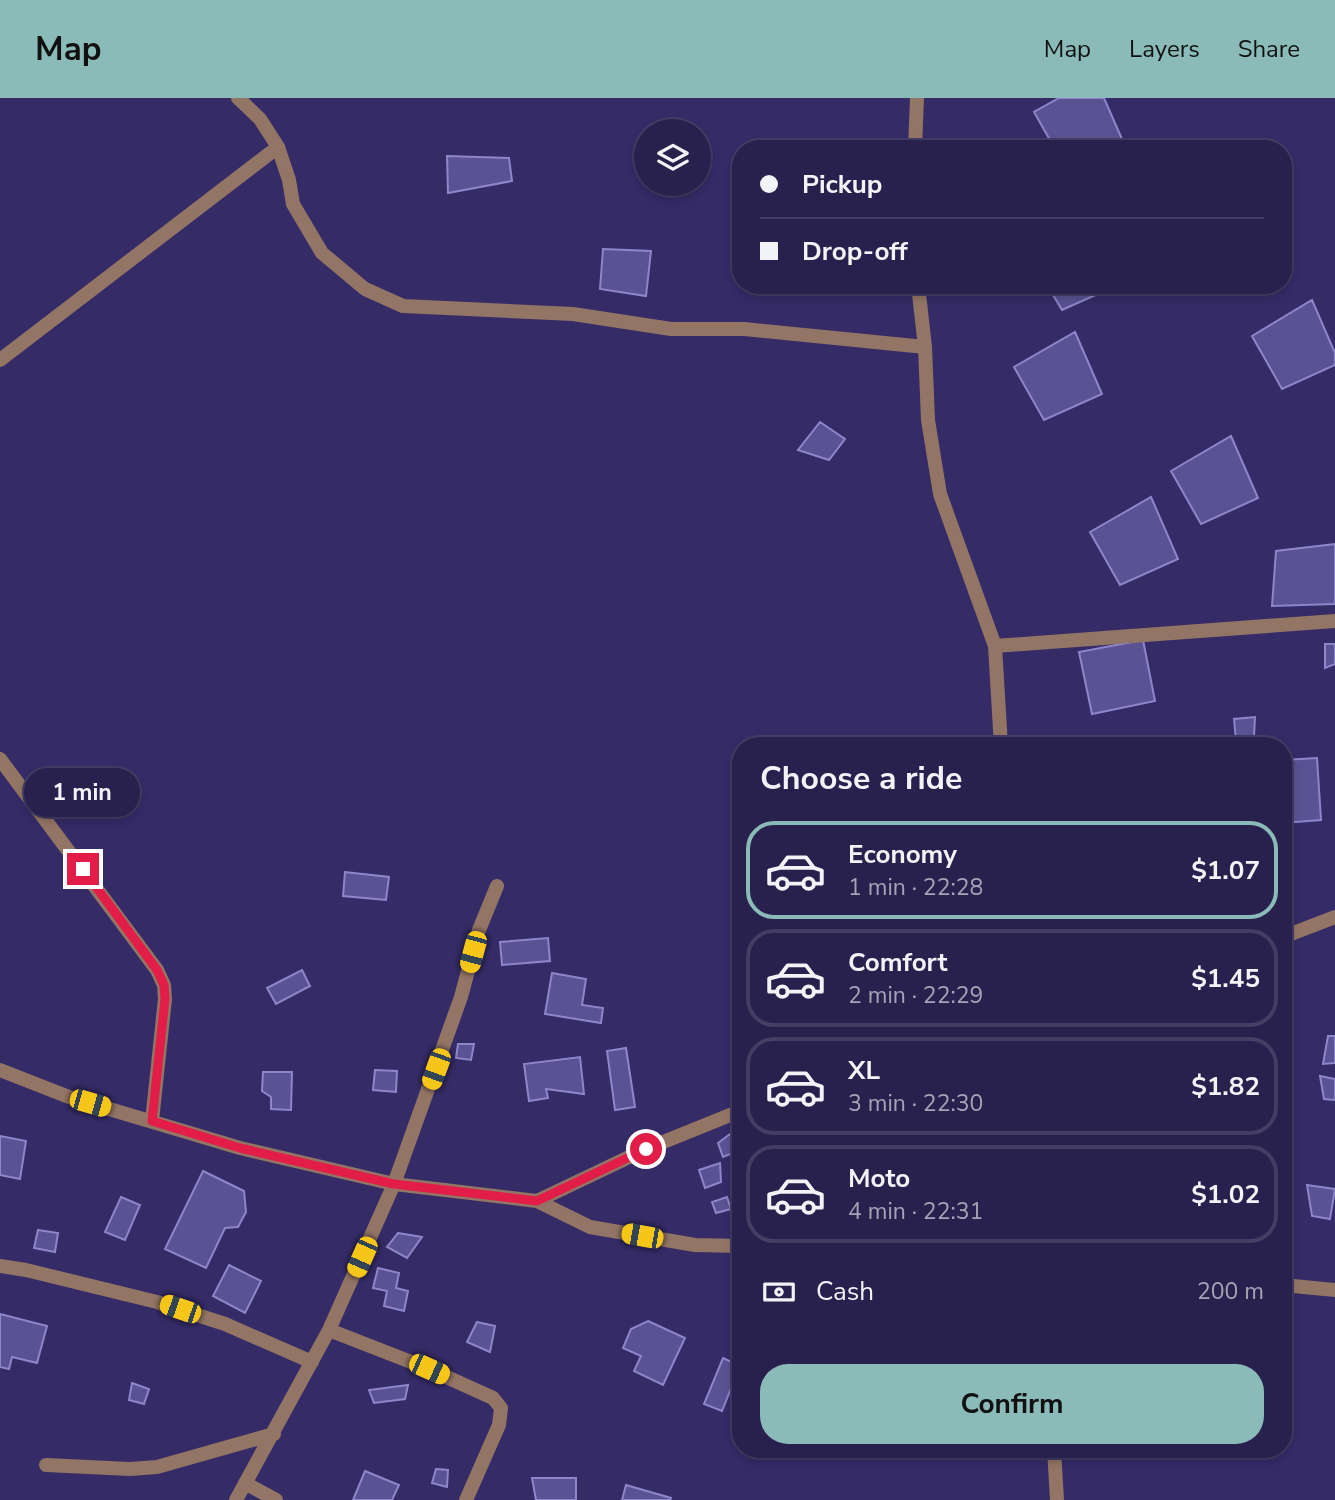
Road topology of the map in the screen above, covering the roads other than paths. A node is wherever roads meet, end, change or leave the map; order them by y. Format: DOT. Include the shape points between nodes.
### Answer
graph roads {
  1 [pos="238,98"];
  2 [pos="917,98"];
  3 [pos="915,140"];
  4 [pos="278,148"];
  5 [pos="919,294"];
  6 [pos="925,347"];
  7 [pos="0,360"];
  8 [pos="1335,621"];
  9 [pos="995,646"];
  10 [pos="1000,737"];
  11 [pos="0,759"];
  12 [pos="497,886"];
  13 [pos="1335,918"];
  14 [pos="1292,934"];
  15 [pos="0,1070"];
  16 [pos="732,1114"];
  17 [pos="152,1121"];
  18 [pos="394,1184"];
  19 [pos="537,1201"];
  20 [pos="732,1246"];
  21 [pos="0,1266"];
  22 [pos="1292,1285"];
  23 [pos="1335,1290"];
  24 [pos="329,1330"];
  25 [pos="312,1362"];
  26 [pos="274,1434"];
  27 [pos="1055,1458"];
  28 [pos="46,1465"];
  29 [pos="245,1483"];
  30 [pos="236,1500"];
  31 [pos="276,1500"];
  32 [pos="466,1500"];
  33 [pos="1057,1500"];
  1 -- 4 [label="street"];
  2 -- 3 [label="street"];
  4 -- 6 [label="street" via="293,204 323,253 365,289 403,306 573,314 671,330 744,330"];
  4 -- 7 [label="street"];
  5 -- 6 [label="street"];
  6 -- 9 [label="street" via="928,421 940,494"];
  8 -- 9 [label="street"];
  9 -- 10 [label="street"];
  11 -- 17 [label="street" via="164,985"];
  12 -- 18 [label="street"];
  13 -- 14 [label="street"];
  15 -- 17 [label="street" via="69,1097"];
  16 -- 19 [label="street"];
  17 -- 18 [label="street" via="240,1148"];
  18 -- 19 [label="street"];
  18 -- 24 [label="street"];
  19 -- 20 [label="street" via="590,1227 695,1245"];
  21 -- 25 [label="street" via="157,1302 225,1324"];
  22 -- 23 [label="street"];
  24 -- 25 [label="street"];
  24 -- 32 [label="street" via="493,1398 501,1408 499,1425"];
  25 -- 26 [label="street"];
  26 -- 28 [label="street" via="157,1467"];
  26 -- 29 [label="street"];
  27 -- 33 [label="street"];
  29 -- 30 [label="street"];
  29 -- 31 [label="street"];
}
